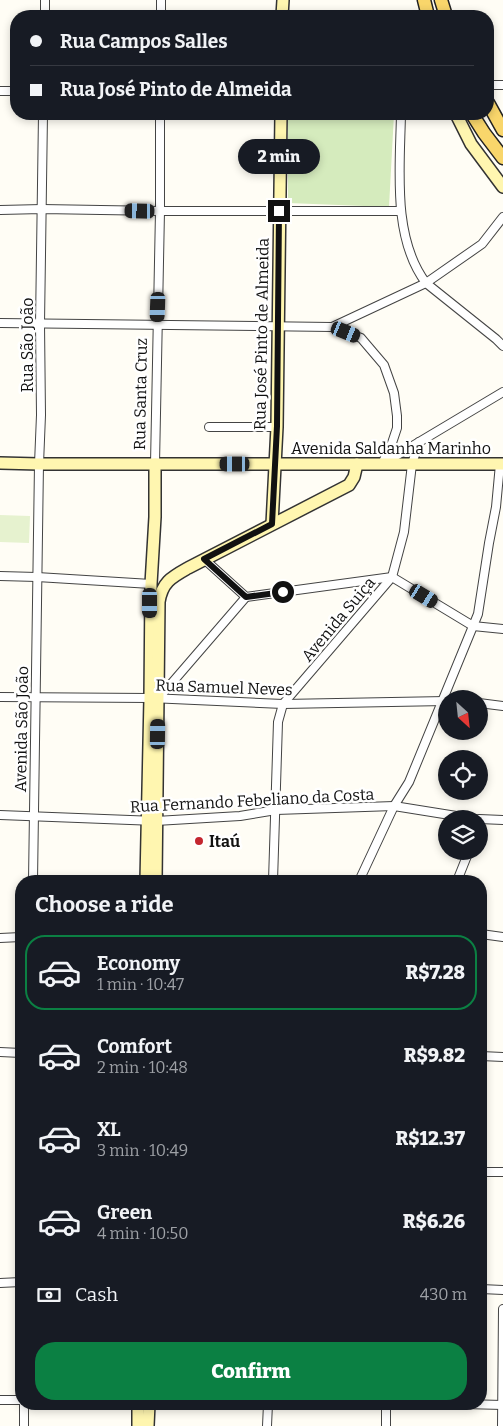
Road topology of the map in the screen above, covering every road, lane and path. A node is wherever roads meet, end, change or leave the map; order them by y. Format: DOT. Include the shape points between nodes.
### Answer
graph roads {
  1 [pos="494,114"];
  2 [pos="43,120"];
  3 [pos="160,120"];
  4 [pos="280,120"];
  5 [pos="401,120"];
  6 [pos="459,120"];
  7 [pos="476,120"];
  8 [pos="503,130"];
  9 [pos="503,158"];
  10 [pos="503,187"];
  11 [pos="42,209"];
  12 [pos="0,210"];
  13 [pos="160,211"];
  14 [pos="279,211"];
  15 [pos="400,211"];
  16 [pos="503,217"];
  17 [pos="426,283"];
  18 [pos="0,323"];
  19 [pos="40,324"];
  20 [pos="158,326"];
  21 [pos="278,326"];
  22 [pos="332,327"];
  23 [pos="503,346"];
  24 [pos="503,392"];
  25 [pos="277,426"];
  26 [pos="209,427"];
  27 [pos="419,442"];
  28 [pos="0,462"];
  29 [pos="39,464"];
  30 [pos="155,464"];
  31 [pos="275,464"];
  32 [pos="356,464"];
  33 [pos="382,464"];
  34 [pos="412,464"];
  35 [pos="502,464"];
  36 [pos="0,469"];
  37 [pos="272,524"];
  38 [pos="204,559"];
  39 [pos="0,576"];
  40 [pos="37,577"];
  41 [pos="392,577"];
  42 [pos="151,579"];
  43 [pos="168,581"];
  44 [pos="246,597"];
  45 [pos="159,602"];
  46 [pos="473,626"];
  47 [pos="503,629"];
  48 [pos="448,690"];
  49 [pos="0,697"];
  50 [pos="35,697"];
  51 [pos="154,698"];
  52 [pos="438,701"];
  53 [pos="283,704"];
  54 [pos="488,705"];
  55 [pos="503,706"];
  56 [pos="438,715"];
  57 [pos="394,806"];
  58 [pos="276,810"];
  59 [pos="438,813"];
  60 [pos="0,815"];
  61 [pos="34,816"];
  62 [pos="488,819"];
  63 [pos="503,820"];
  64 [pos="151,821"];
  65 [pos="465,860"];
  66 [pos="33,875"];
  67 [pos="146,875"];
  68 [pos="156,875"];
  69 [pos="273,875"];
  70 [pos="362,875"];
  71 [pos="459,875"];
  72 [pos="487,935"];
  73 [pos="15,937"];
  74 [pos="503,937"];
  75 [pos="0,938"];
  76 [pos="0,1052"];
  77 [pos="15,1053"];
  78 [pos="487,1056"];
  79 [pos="503,1057"];
  80 [pos="487,1172"];
  81 [pos="503,1172"];
  82 [pos="15,1282"];
  83 [pos="0,1283"];
  84 [pos="487,1289"];
  85 [pos="503,1290"];
  86 [pos="503,1309"];
  87 [pos="0,1400"];
  88 [pos="15,1400"];
  89 [pos="487,1405"];
  90 [pos="503,1405"];
  91 [pos="24,1410"];
  92 [pos="138,1410"];
  93 [pos="149,1410"];
  94 [pos="268,1410"];
  95 [pos="386,1410"];
  96 [pos="24,1426"];
  97 [pos="138,1426"];
  98 [pos="148,1426"];
  99 [pos="267,1426"];
  100 [pos="386,1426"];
  101 [pos="502,1426"];
  1 -- 8 [label="main road"];
  2 -- 11 [label="street, Rua São João"];
  3 -- 13 [label="street, Rua Santa Cruz"];
  4 -- 14 [label="main road, Rua José Pinto de Almeida"];
  5 -- 15 [label="street"];
  6 -- 10 [label="main road" via="471,144"];
  7 -- 9 [label="main road"];
  11 -- 12 [label="street"];
  11 -- 13 [label="street"];
  11 -- 19 [label="street, Rua São João"];
  13 -- 14 [label="street"];
  13 -- 20 [label="street, Rua Santa Cruz"];
  14 -- 15 [label="street"];
  14 -- 21 [label="main road, Rua José Pinto de Almeida"];
  15 -- 17 [label="street" via="417,272"];
  16 -- 17 [label="street" via="482,244"];
  17 -- 22 [label="street"];
  17 -- 23 [label="street"];
  18 -- 19 [label="street"];
  19 -- 20 [label="street"];
  19 -- 29 [label="street, Rua São João"];
  20 -- 21 [label="street"];
  20 -- 30 [label="street, Rua Santa Cruz"];
  21 -- 22 [label="street"];
  21 -- 25 [label="main road, Rua José Pinto de Almeida"];
  22 -- 33 [label="street" via="361,338 384,364 394,393 397,428"];
  24 -- 27 [label="street"];
  25 -- 26 [label="street"];
  25 -- 31 [label="main road, Rua José Pinto de Almeida"];
  27 -- 33 [label="street"];
  27 -- 34 [label="street"];
  28 -- 29 [label="main road, Avenida Saldanha Marinho"];
  29 -- 30 [label="main road, Avenida Saldanha Marinho"];
  29 -- 36 [label="main road, Avenida Saldanha Marinho" via="28,470"];
  29 -- 40 [label="street, Rua São João"];
  30 -- 31 [label="main road, Avenida Saldanha Marinho"];
  30 -- 42 [label="main road, Rua Santa Cruz"];
  31 -- 32 [label="main road, Avenida Saldanha Marinho"];
  31 -- 37 [label="main road, Rua José Pinto de Almeida"];
  32 -- 33 [label="main road, Avenida Saldanha Marinho"];
  32 -- 37 [label="main road" via="350,485"];
  33 -- 34 [label="main road, Avenida Saldanha Marinho"];
  34 -- 35 [label="main road, Avenida Saldanha Marinho"];
  34 -- 41 [label="street" via="404,532"];
  35 -- 46 [label="street" via="484,585"];
  37 -- 38 [label="main road"];
  38 -- 43 [label="main road"];
  38 -- 44 [label="street"];
  39 -- 40 [label="street"];
  40 -- 42 [label="street"];
  40 -- 50 [label="street, Avenida São João"];
  41 -- 44 [label="street"];
  41 -- 46 [label="street"];
  41 -- 53 [label="street, Avenida Suiça"];
  42 -- 43 [label="main road"];
  42 -- 45 [label="main road"];
  42 -- 51 [label="main road, Rua Santa Cruz"];
  43 -- 45 [label="main road"];
  44 -- 51 [label="street"];
  45 -- 51 [label="main road"];
  46 -- 47 [label="street"];
  46 -- 48 [label="street"];
  49 -- 50 [label="street, Rua Samuel Neves"];
  50 -- 51 [label="street, Rua Samuel Neves"];
  50 -- 61 [label="street, Avenida São João"];
  51 -- 53 [label="street, Rua Samuel Neves"];
  51 -- 64 [label="main road"];
  52 -- 53 [label="street, Rua Samuel Neves"];
  53 -- 58 [label="street, Avenida Suiça" via="278,722"];
  54 -- 55 [label="street"];
  56 -- 57 [label="street" via="409,782"];
  57 -- 58 [label="street, Rua Fernando Febeliano da Costa"];
  57 -- 59 [label="street, Rua Fernando Febeliano da Costa"];
  57 -- 70 [label="street"];
  58 -- 64 [label="street, Rua Fernando Febeliano da Costa" via="240,816"];
  58 -- 69 [label="street, Avenida Suiça"];
  60 -- 61 [label="street, Rua Fernando Febeliano da Costa"];
  61 -- 64 [label="street, Rua Fernando Febeliano da Costa"];
  61 -- 66 [label="street, Avenida São João"];
  62 -- 63 [label="street, Rua Fernando Febeliano da Costa"];
  64 -- 67 [label="main road"];
  64 -- 68 [label="main road"];
  65 -- 71 [label="street"];
  72 -- 74 [label="street"];
  73 -- 75 [label="street"];
  76 -- 77 [label="street"];
  78 -- 79 [label="street"];
  80 -- 81 [label="street"];
  82 -- 83 [label="street"];
  84 -- 85 [label="street"];
  86 -- 90 [label="street"];
  87 -- 88 [label="street"];
  89 -- 90 [label="street"];
  90 -- 101 [label="street"];
  91 -- 96 [label="street"];
  92 -- 97 [label="main road"];
  93 -- 98 [label="main road"];
  94 -- 99 [label="street"];
  95 -- 100 [label="street"];
}
